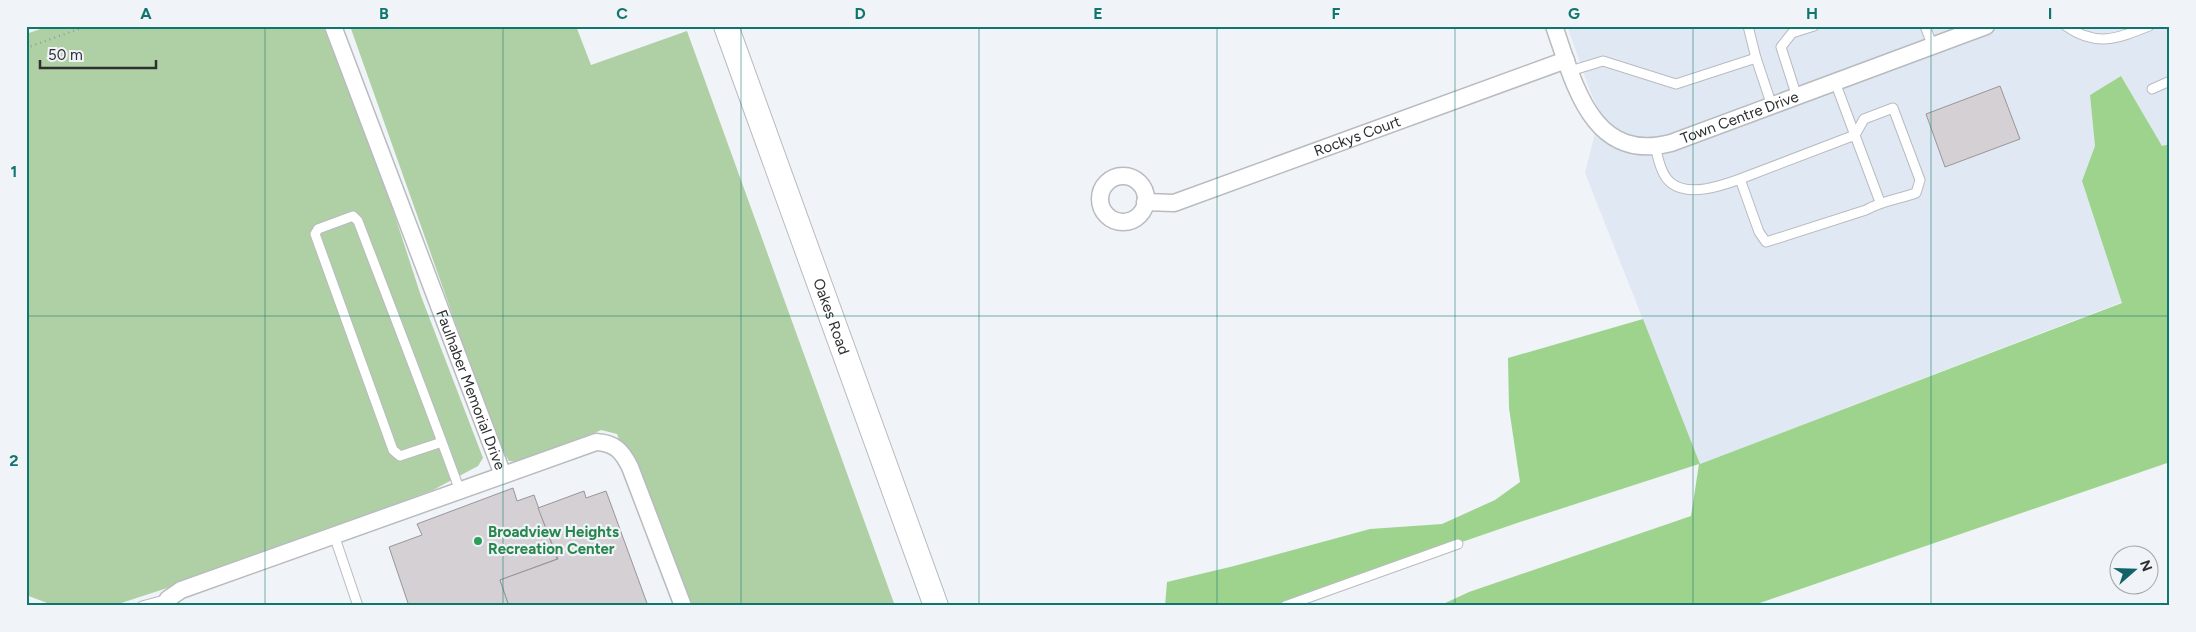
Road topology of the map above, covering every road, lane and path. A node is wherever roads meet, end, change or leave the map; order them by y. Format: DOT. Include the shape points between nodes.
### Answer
graph roads {
  1 [pos="87,26"];
  2 [pos="334,26"];
  3 [pos="726,26"];
  4 [pos="1554,26"];
  5 [pos="1748,26"];
  6 [pos="1814,26"];
  7 [pos="1925,26"];
  8 [pos="1986,26"];
  9 [pos="2066,26"];
  10 [pos="2149,26"];
  11 [pos="1933,47"];
  12 [pos="26,48"];
  13 [pos="1756,58"];
  14 [pos="1568,66"];
  15 [pos="2170,81"];
  16 [pos="1835,82"];
  17 [pos="2152,89"];
  18 [pos="1798,97"];
  19 [pos="1772,106"];
  20 [pos="1855,135"];
  21 [pos="1655,146"];
  22 [pos="1740,179"];
  23 [pos="1145,202"];
  24 [pos="1880,202"];
  25 [pos="442,442"];
  26 [pos="503,475"];
  27 [pos="460,490"];
  28 [pos="334,535"];
  29 [pos="1458,544"];
  30 [pos="168,602"];
  31 [pos="142,606"];
  32 [pos="358,606"];
  33 [pos="683,606"];
  34 [pos="936,606"];
  35 [pos="1285,606"];
  1 -- 12 [label="path"];
  2 -- 26 [label="street, Faulhaber Memorial Drive"];
  3 -- 34 [label="street, Oakes Road"];
  4 -- 14 [label="street, Town Centre Drive"];
  5 -- 13 [label="lane"];
  6 -- 18 [label="lane" via="1792,34 1781,47"];
  7 -- 11 [label="lane"];
  8 -- 11 [label="street, Town Centre Drive"];
  9 -- 10 [label="lane" via="2080,36 2099,41"];
  11 -- 16 [label="street, Town Centre Drive"];
  13 -- 14 [label="lane" via="1676,84 1603,60"];
  13 -- 19 [label="lane"];
  14 -- 21 [label="street, Town Centre Drive" via="1583,104 1602,130 1623,141"];
  14 -- 23 [label="street, Rockys Court" via="1174,202"];
  15 -- 17 [label="lane"];
  16 -- 18 [label="street, Town Centre Drive"];
  16 -- 20 [label="lane"];
  18 -- 19 [label="street, Town Centre Drive"];
  19 -- 21 [label="street, Town Centre Drive"];
  20 -- 22 [label="lane"];
  20 -- 24 [label="lane"];
  20 -- 24 [label="lane" via="1864,119 1893,108 1920,180 1916,193"];
  21 -- 22 [label="lane" via="1662,169 1671,183 1696,191"];
  22 -- 24 [label="lane" via="1766,242 1866,210"];
  25 -- 25 [label="lane" via="358,221 353,216 318,229 315,234 393,450 400,456"];
  25 -- 27 [label="lane"];
  26 -- 27 [label="street, Faulhaber Memorial Drive"];
  26 -- 33 [label="street" via="584,445 596,442 614,446 630,466"];
  27 -- 28 [label="street, Faulhaber Memorial Drive"];
  28 -- 30 [label="street, Faulhaber Memorial Drive" via="181,590"];
  28 -- 32 [label="lane"];
  29 -- 35 [label="lane"];
  30 -- 31 [label="lane"];
}
